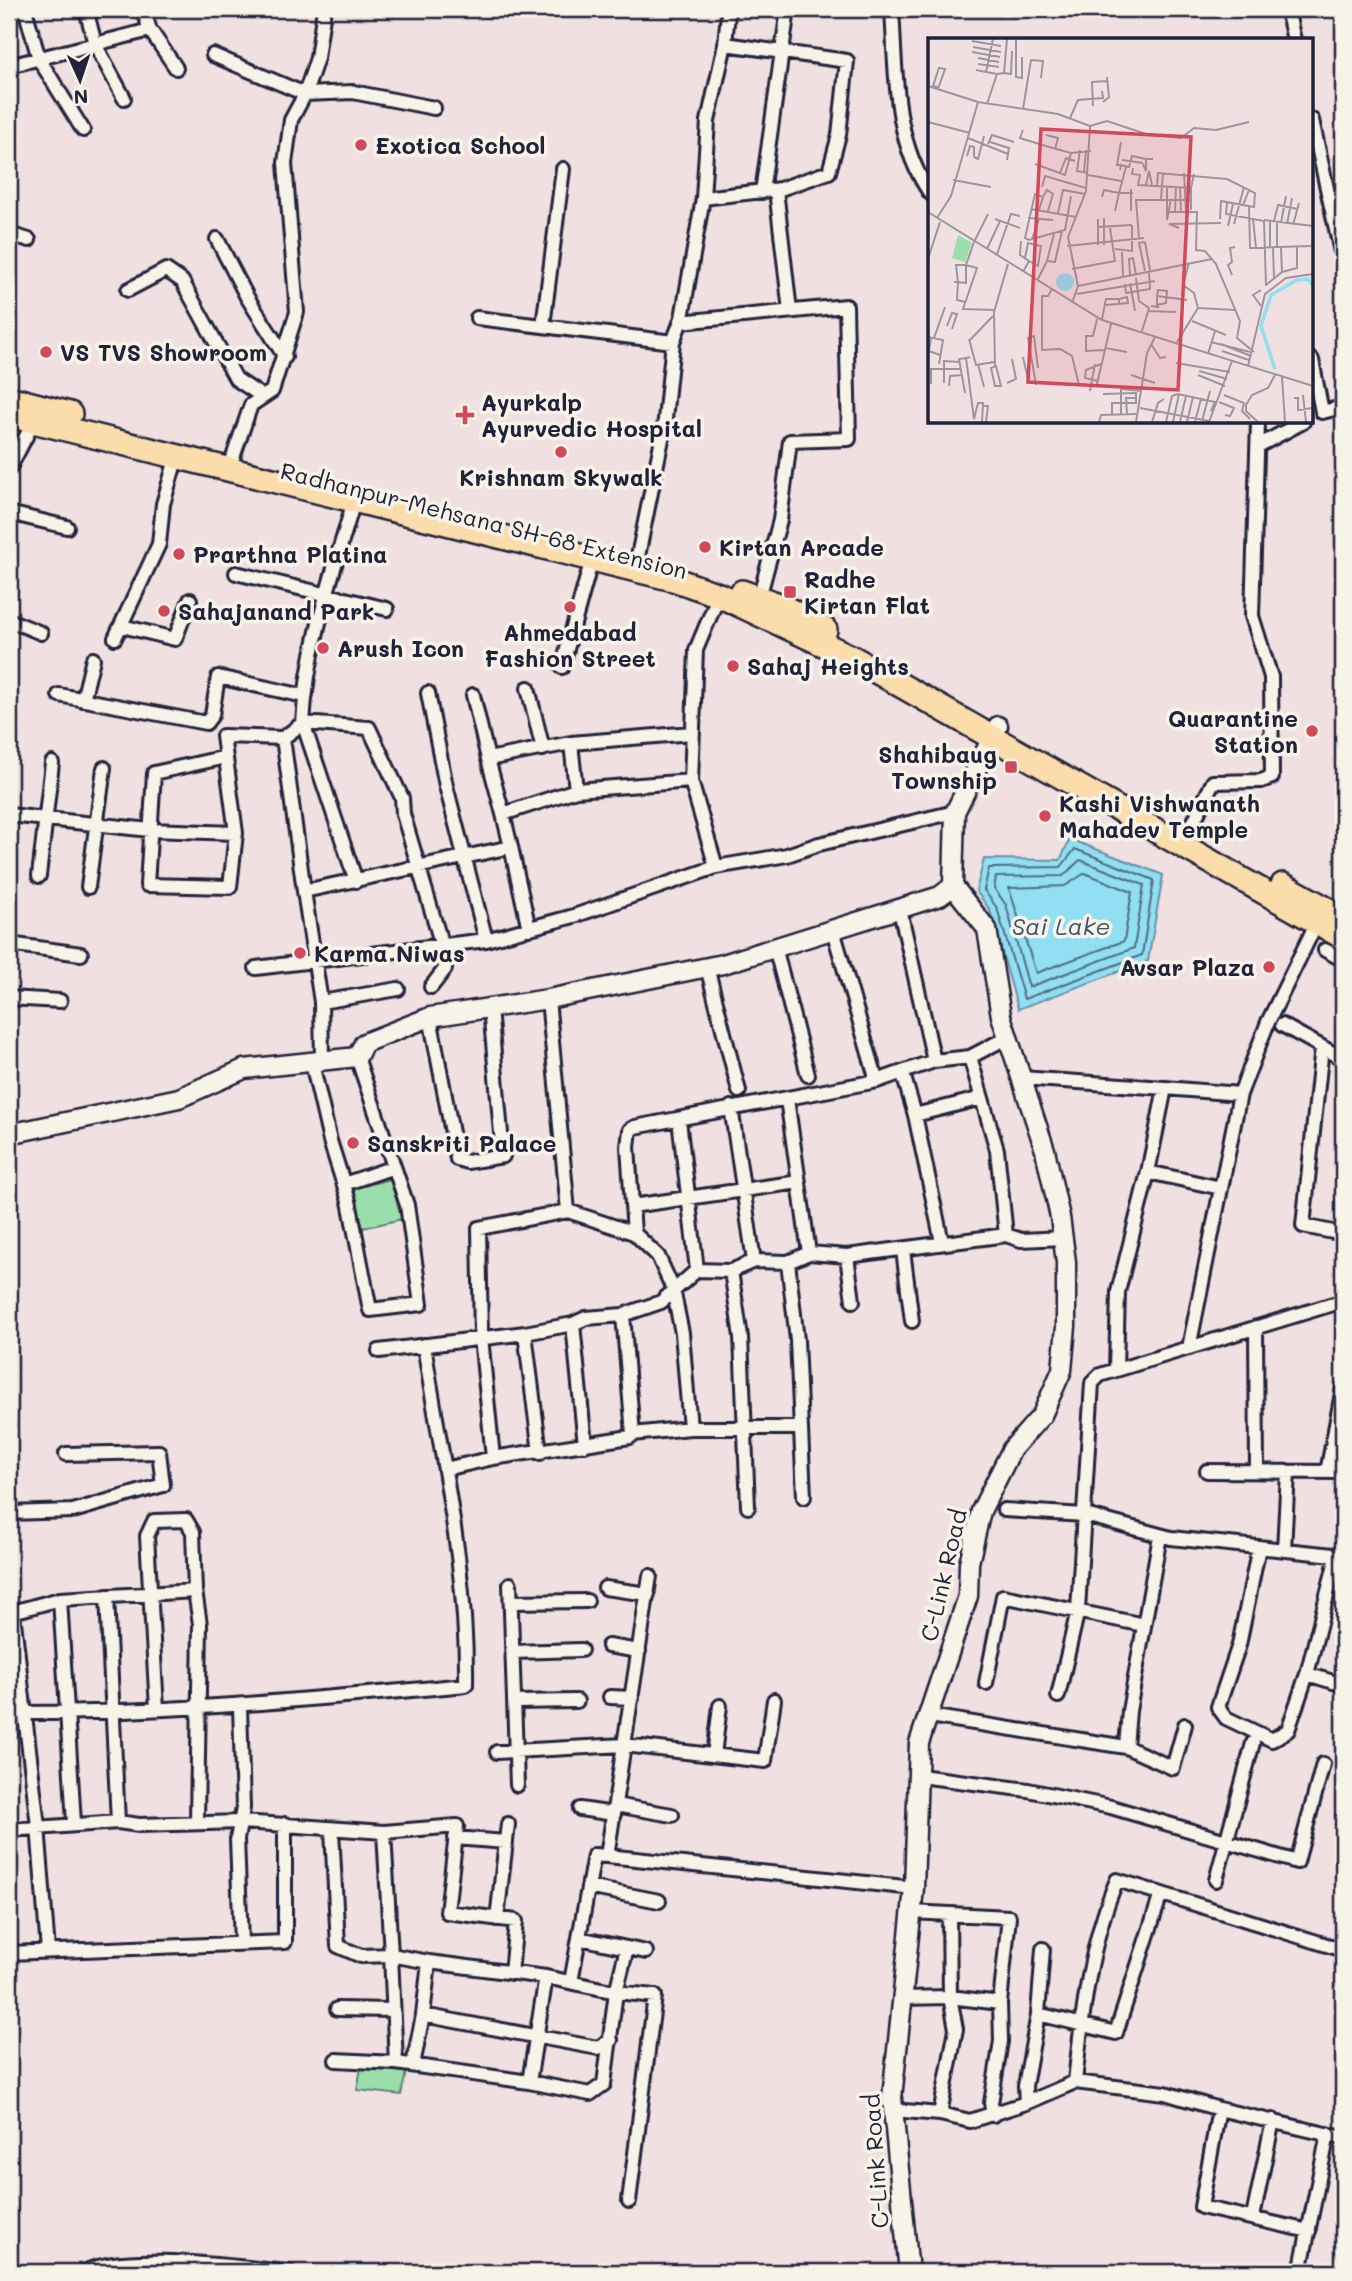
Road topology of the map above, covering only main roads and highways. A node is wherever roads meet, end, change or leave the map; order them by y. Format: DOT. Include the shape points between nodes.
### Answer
graph roads {
  1 [pos="9,398"];
  2 [pos="9,415"];
  3 [pos="230,462"];
  4 [pos="995,732"];
  5 [pos="1186,840"];
  6 [pos="1343,918"];
  7 [pos="1334,943"];
  1 -- 3 [label="highway, Radhanpur-Mehsana SH-68 Extension"];
  2 -- 3 [label="highway" via="177,456"];
  3 -- 4 [label="highway" via="354,501 673,579 719,595"];
  3 -- 4 [label="highway, Radhanpur-Mehsana SH-68 Extension" via="638,556 782,606"];
  4 -- 5 [label="highway, Radhanpur-Mehsana SH-68 Extension"];
  5 -- 6 [label="highway, Radhanpur-Mehsana SH-68 Extension"];
  5 -- 7 [label="highway" via="1317,922"];
}
